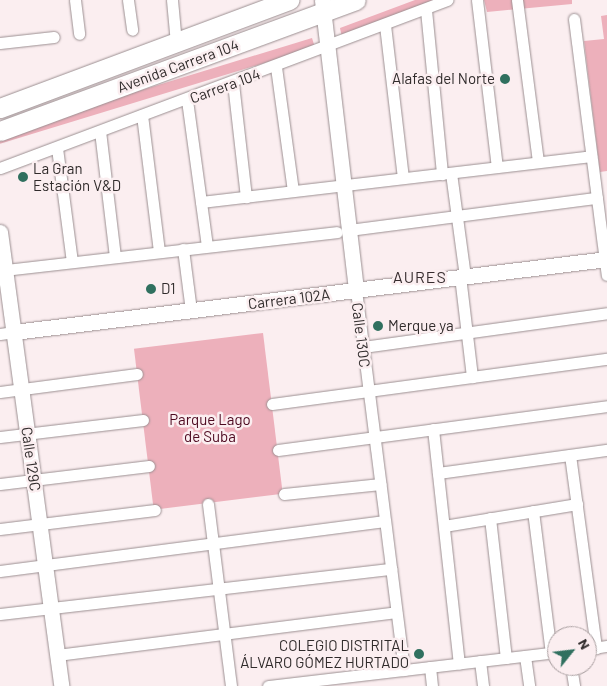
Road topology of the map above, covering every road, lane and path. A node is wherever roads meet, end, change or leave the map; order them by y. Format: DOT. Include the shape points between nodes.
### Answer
graph roads {
  1 [pos="75,0"];
  2 [pos="128,0"];
  3 [pos="172,0"];
  4 [pos="289,0"];
  5 [pos="356,0"];
  6 [pos="448,0"];
  7 [pos="477,0"];
  8 [pos="517,0"];
  9 [pos="265,4"];
  10 [pos="323,6"];
  11 [pos="426,10"];
  12 [pos="574,19"];
  13 [pos="385,25"];
  14 [pos="132,30"];
  15 [pos="79,34"];
  16 [pos="54,38"];
  17 [pos="176,42"];
  18 [pos="0,43"];
  19 [pos="328,48"];
  20 [pos="276,67"];
  21 [pos="233,83"];
  22 [pos="187,100"];
  23 [pos="0,108"];
  24 [pos="142,115"];
  25 [pos="0,131"];
  26 [pos="100,132"];
  27 [pos="57,148"];
  28 [pos="592,156"];
  29 [pos="538,162"];
  30 [pos="497,167"];
  31 [pos="0,168"];
  32 [pos="446,173"];
  33 [pos="403,178"];
  34 [pos="344,185"];
  35 [pos="292,191"];
  36 [pos="246,197"];
  37 [pos="597,198"];
  38 [pos="201,202"];
  39 [pos="457,216"];
  40 [pos="343,231"];
  41 [pos="0,232"];
  42 [pos="207,246"];
  43 [pos="183,249"];
  44 [pos="159,252"];
  45 [pos="115,257"];
  46 [pos="606,259"];
  47 [pos="72,262"];
  48 [pos="5,270"];
  49 [pos="607,275"];
  50 [pos="462,276"];
  51 [pos="356,290"];
  52 [pos="191,311"];
  53 [pos="607,313"];
  54 [pos="7,333"];
  55 [pos="467,333"];
  56 [pos="363,347"];
  57 [pos="607,359"];
  58 [pos="137,374"];
  59 [pos="472,377"];
  60 [pos="21,389"];
  61 [pos="369,391"];
  62 [pos="0,392"];
  63 [pos="272,404"];
  64 [pos="607,406"];
  65 [pos="143,420"];
  66 [pos="433,429"];
  67 [pos="27,434"];
  68 [pos="0,437"];
  69 [pos="374,437"];
  70 [pos="278,450"];
  71 [pos="607,450"];
  72 [pos="570,455"];
  73 [pos="149,466"];
  74 [pos="438,473"];
  75 [pos="33,480"];
  76 [pos="0,484"];
  77 [pos="380,484"];
  78 [pos="284,494"];
  79 [pos="208,504"];
  80 [pos="577,504"];
  81 [pos="155,510"];
  82 [pos="533,511"];
  83 [pos="490,518"];
  84 [pos="385,521"];
  85 [pos="40,525"];
  86 [pos="444,526"];
  87 [pos="0,529"];
  88 [pos="213,544"];
  89 [pos="45,566"];
  90 [pos="391,569"];
  91 [pos="0,571"];
  92 [pos="219,589"];
  93 [pos="51,608"];
  94 [pos="396,612"];
  95 [pos="0,614"];
  96 [pos="550,626"];
  97 [pos="594,626"];
  98 [pos="224,634"];
  99 [pos="547,654"];
  100 [pos="57,655"];
  101 [pos="525,656"];
  102 [pos="506,658"];
  103 [pos="480,661"];
  104 [pos="459,664"];
  105 [pos="430,667"];
  106 [pos="404,670"];
  107 [pos="61,686"];
  108 [pos="231,686"];
  109 [pos="268,686"];
  110 [pos="432,686"];
  111 [pos="483,686"];
  112 [pos="529,686"];
  1 -- 15 [label="street"];
  2 -- 14 [label="street"];
  3 -- 17 [label="street"];
  4 -- 9 [label="main road, Avenida Carrera 104"];
  5 -- 10 [label="main road, Avenida Carrera 104"];
  6 -- 11 [label="street, Carrera 104"];
  7 -- 30 [label="street"];
  8 -- 29 [label="street"];
  9 -- 17 [label="main road, Avenida Carrera 104"];
  10 -- 19 [label="street, Calle 130C"];
  10 -- 25 [label="main road, Avenida Carrera 104"];
  11 -- 13 [label="street, Carrera 104"];
  11 -- 32 [label="street"];
  12 -- 28 [label="street"];
  13 -- 19 [label="street, Carrera 104"];
  13 -- 33 [label="street"];
  16 -- 18 [label="street"];
  17 -- 23 [label="main road, Avenida Carrera 104"];
  19 -- 20 [label="street, Carrera 104"];
  19 -- 34 [label="street, Calle 130C"];
  20 -- 21 [label="street, Carrera 104"];
  20 -- 35 [label="street"];
  21 -- 22 [label="street, Carrera 104"];
  21 -- 36 [label="street"];
  22 -- 24 [label="street, Carrera 104"];
  22 -- 38 [label="street"];
  24 -- 26 [label="street, Carrera 104"];
  24 -- 44 [label="street"];
  26 -- 27 [label="street, Carrera 104"];
  26 -- 45 [label="street"];
  27 -- 31 [label="street, Carrera 104"];
  27 -- 47 [label="street"];
  28 -- 29 [label="street"];
  28 -- 37 [label="street"];
  29 -- 30 [label="street"];
  30 -- 32 [label="street"];
  32 -- 33 [label="street"];
  32 -- 39 [label="street"];
  33 -- 34 [label="street"];
  34 -- 35 [label="street"];
  34 -- 40 [label="street, Calle 130C"];
  35 -- 36 [label="street"];
  36 -- 38 [label="street"];
  37 -- 39 [label="street"];
  37 -- 46 [label="street"];
  38 -- 42 [label="street"];
  39 -- 40 [label="street"];
  39 -- 50 [label="street"];
  40 -- 42 [label="street"];
  40 -- 51 [label="street, Calle 130C"];
  41 -- 48 [label="street, Calle 129C"];
  42 -- 43 [label="street"];
  43 -- 44 [label="street"];
  43 -- 52 [label="street"];
  44 -- 45 [label="street"];
  45 -- 47 [label="street"];
  46 -- 49 [label="street"];
  46 -- 50 [label="street, Carrera 102A"];
  47 -- 48 [label="street"];
  48 -- 54 [label="street, Calle 129C"];
  50 -- 51 [label="street, Carrera 102A"];
  50 -- 55 [label="street"];
  51 -- 52 [label="street, Carrera 102A"];
  51 -- 56 [label="street, Calle 130C"];
  52 -- 54 [label="street, Carrera 102A"];
  53 -- 55 [label="street"];
  54 -- 60 [label="street, Calle 129C"];
  55 -- 56 [label="street"];
  55 -- 59 [label="street"];
  56 -- 61 [label="street, Calle 130C"];
  57 -- 59 [label="street"];
  58 -- 60 [label="street"];
  59 -- 61 [label="street"];
  60 -- 62 [label="street"];
  60 -- 67 [label="street, Calle 129C"];
  61 -- 63 [label="street"];
  61 -- 69 [label="street, Calle 130C"];
  64 -- 66 [label="street"];
  65 -- 67 [label="street"];
  66 -- 69 [label="street"];
  66 -- 74 [label="street"];
  67 -- 68 [label="street"];
  67 -- 75 [label="street, Calle 129C"];
  69 -- 70 [label="street"];
  69 -- 77 [label="street, Calle 130C"];
  71 -- 72 [label="street"];
  72 -- 74 [label="street"];
  72 -- 80 [label="street"];
  73 -- 75 [label="street"];
  74 -- 86 [label="street"];
  75 -- 76 [label="street"];
  75 -- 85 [label="street, Calle 129C"];
  77 -- 78 [label="street"];
  77 -- 84 [label="street, Calle 130C"];
  79 -- 88 [label="street"];
  80 -- 82 [label="street"];
  80 -- 97 [label="street"];
  81 -- 85 [label="street"];
  82 -- 83 [label="street"];
  82 -- 96 [label="street"];
  83 -- 86 [label="street"];
  83 -- 102 [label="street"];
  84 -- 88 [label="street"];
  84 -- 90 [label="street, Calle 130C"];
  85 -- 87 [label="street"];
  85 -- 89 [label="street, Calle 129C"];
  86 -- 104 [label="street"];
  88 -- 89 [label="street"];
  88 -- 92 [label="street"];
  89 -- 91 [label="street"];
  89 -- 93 [label="street, Calle 129C"];
  90 -- 92 [label="street"];
  90 -- 94 [label="street, Calle 130C"];
  92 -- 93 [label="street"];
  92 -- 98 [label="street"];
  93 -- 95 [label="street"];
  93 -- 100 [label="street, Calle 129C"];
  94 -- 98 [label="street"];
  94 -- 106 [label="street, Calle 130C"];
  98 -- 100 [label="street"];
  98 -- 108 [label="street"];
  99 -- 101 [label="street"];
  100 -- 107 [label="street, Calle 129C"];
  101 -- 102 [label="street"];
  101 -- 112 [label="street"];
  102 -- 103 [label="street"];
  103 -- 104 [label="street"];
  103 -- 111 [label="street"];
  104 -- 105 [label="street"];
  105 -- 106 [label="street"];
  105 -- 110 [label="street"];
  106 -- 109 [label="street"];
}
